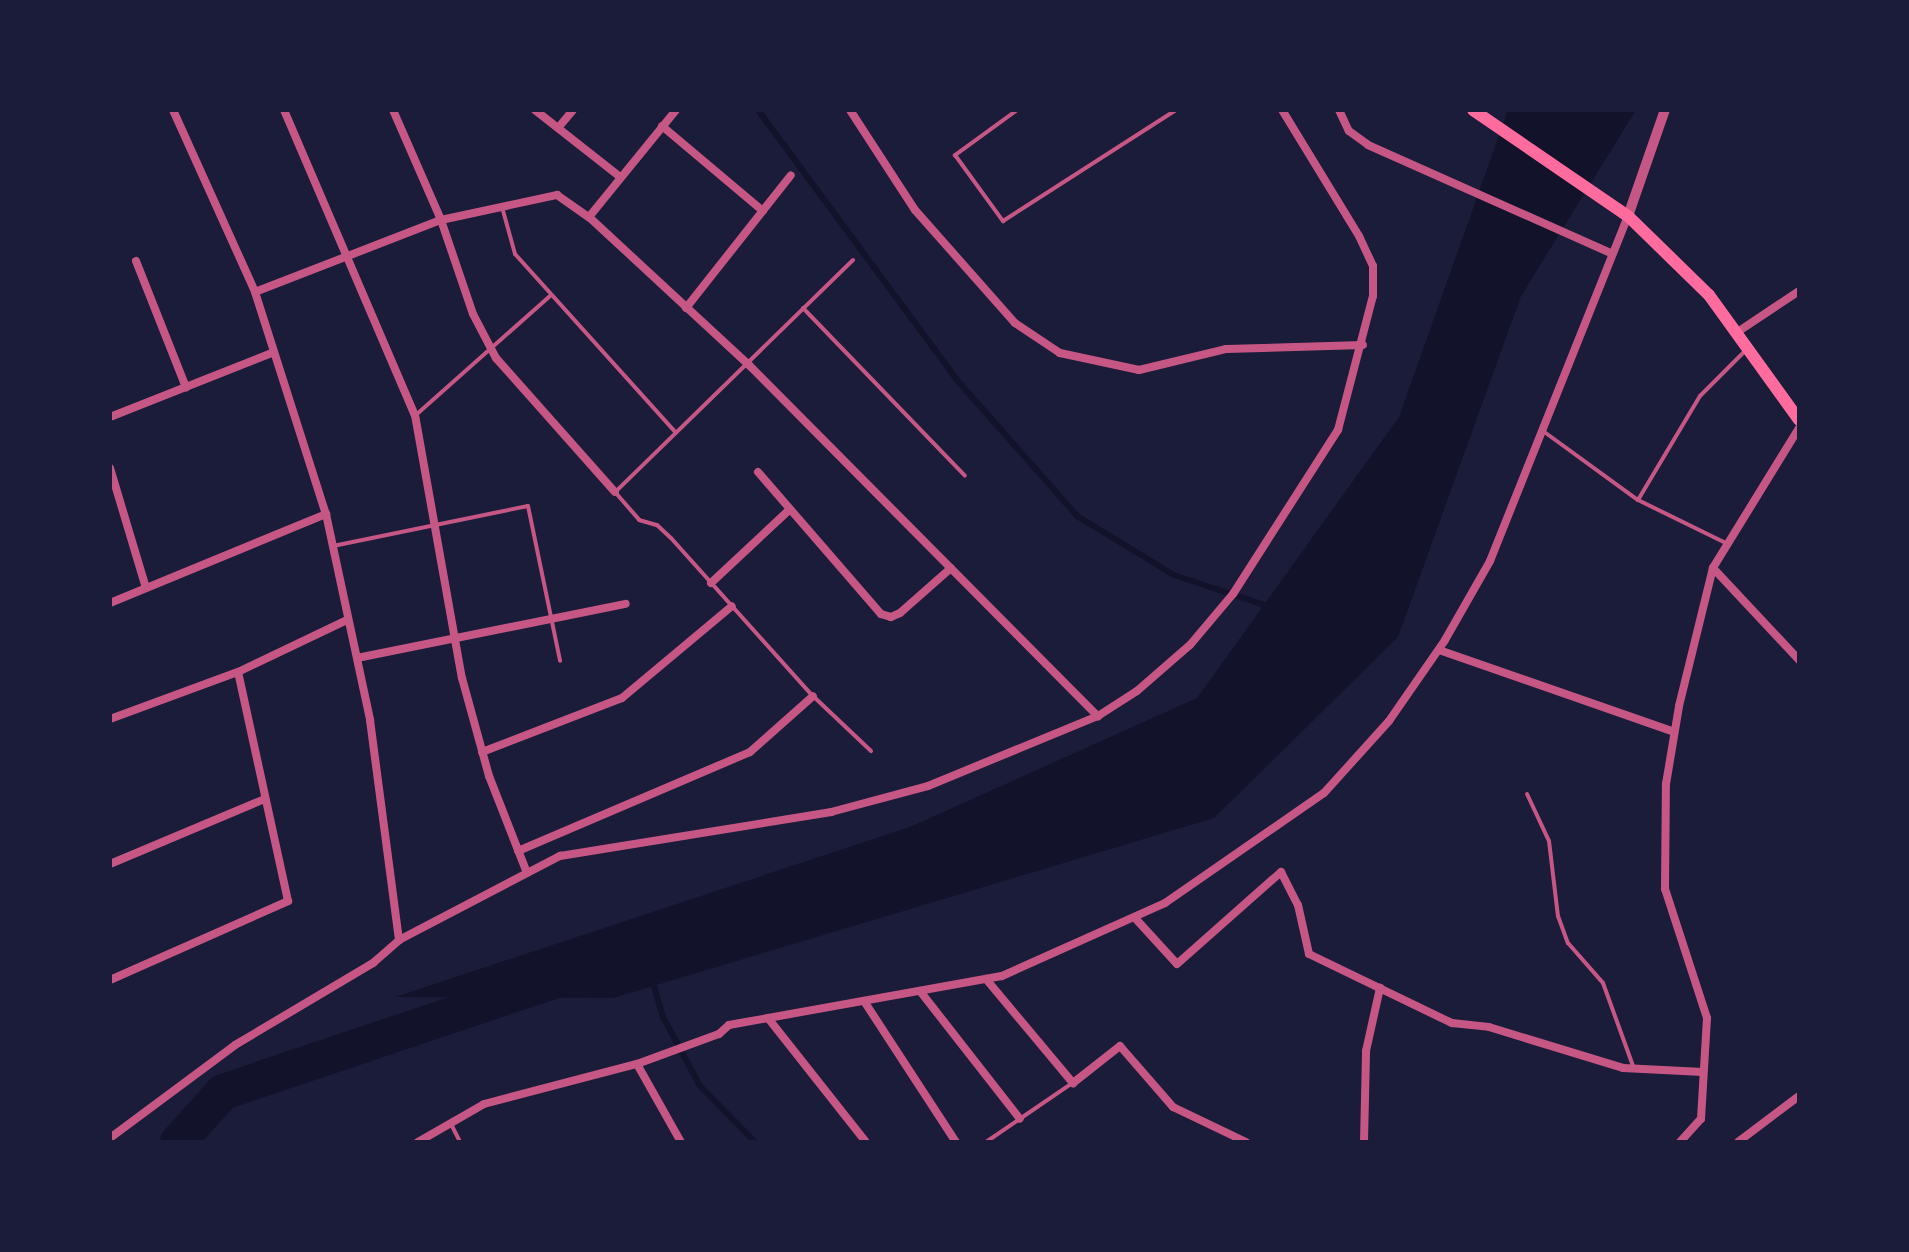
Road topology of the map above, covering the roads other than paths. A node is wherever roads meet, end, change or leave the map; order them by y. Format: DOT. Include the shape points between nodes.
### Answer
graph roads {
  1 [pos="173,110"];
  2 [pos="284,110"];
  3 [pos="393,110"];
  4 [pos="535,110"];
  5 [pos="573,110"];
  6 [pos="676,110"];
  7 [pos="850,110"];
  8 [pos="1017,110"];
  9 [pos="1176,110"];
  10 [pos="1282,110"];
  11 [pos="1339,110"];
  12 [pos="1473,110"];
  13 [pos="1665,110"];
  14 [pos="662,126"];
  15 [pos="558,128"];
  16 [pos="791,175"];
  17 [pos="619,176"];
  18 [pos="502,207"];
  19 [pos="763,211"];
  20 [pos="1628,216"];
  21 [pos="589,217"];
  22 [pos="441,220"];
  23 [pos="1611,253"];
  24 [pos="351,257"];
  25 [pos="853,260"];
  26 [pos="136,261"];
  27 [pos="1799,291"];
  28 [pos="255,292"];
  29 [pos="551,295"];
  30 [pos="803,307"];
  31 [pos="686,308"];
  32 [pos="1736,333"];
  33 [pos="1363,345"];
  34 [pos="491,348"];
  35 [pos="1747,349"];
  36 [pos="274,352"];
  37 [pos="745,361"];
  38 [pos="186,387"];
  39 [pos="415,415"];
  40 [pos="110,417"];
  41 [pos="1799,420"];
  42 [pos="1540,428"];
  43 [pos="1799,428"];
  44 [pos="675,432"];
  45 [pos="110,468"];
  46 [pos="758,472"];
  47 [pos="965,476"];
  48 [pos="615,492"];
  49 [pos="1638,500"];
  50 [pos="790,509"];
  51 [pos="326,514"];
  52 [pos="436,527"];
  53 [pos="1728,544"];
  54 [pos="332,546"];
  55 [pos="951,568"];
  56 [pos="1713,568"];
  57 [pos="711,583"];
  58 [pos="146,588"];
  59 [pos="110,603"];
  60 [pos="626,604"];
  61 [pos="732,606"];
  62 [pos="347,620"];
  63 [pos="552,620"];
  64 [pos="455,640"];
  65 [pos="1439,650"];
  66 [pos="357,658"];
  67 [pos="1799,660"];
  68 [pos="560,661"];
  69 [pos="238,672"];
  70 [pos="813,696"];
  71 [pos="1098,716"];
  72 [pos="110,719"];
  73 [pos="1674,732"];
  74 [pos="871,751"];
  75 [pos="482,752"];
  76 [pos="1527,794"];
  77 [pos="265,799"];
  78 [pos="518,851"];
  79 [pos="110,864"];
  80 [pos="527,873"];
  81 [pos="1135,918"];
  82 [pos="399,940"];
  83 [pos="986,979"];
  84 [pos="110,980"];
  85 [pos="1380,988"];
  86 [pos="920,991"];
  87 [pos="864,1001"];
  88 [pos="768,1018"];
  89 [pos="637,1064"];
  90 [pos="1634,1069"];
  91 [pos="1703,1072"];
  92 [pos="1073,1083"];
  93 [pos="1799,1096"];
  94 [pos="1020,1119"];
  95 [pos="449,1122"];
  96 [pos="110,1138"];
  97 [pos="418,1142"];
  98 [pos="460,1142"];
  99 [pos="681,1142"];
  100 [pos="866,1142"];
  101 [pos="956,1142"];
  102 [pos="986,1142"];
  103 [pos="1246,1142"];
  104 [pos="1364,1142"];
  105 [pos="1680,1142"];
  106 [pos="1738,1142"];
  1 -- 28 [label="street"];
  2 -- 24 [label="street"];
  3 -- 22 [label="street"];
  4 -- 15 [label="street"];
  5 -- 15 [label="street"];
  6 -- 14 [label="street"];
  7 -- 33 [label="street" via="915,210 1015,323 1060,353 1139,370 1226,349"];
  8 -- 9 [label="lane" via="955,155 1003,221"];
  10 -- 33 [label="street" via="1373,266"];
  11 -- 23 [label="street" via="1349,131 1368,145"];
  12 -- 20 [label="main road"];
  13 -- 20 [label="street"];
  14 -- 17 [label="street"];
  14 -- 19 [label="street"];
  15 -- 17 [label="street"];
  16 -- 19 [label="street"];
  17 -- 21 [label="street"];
  18 -- 21 [label="street" via="557,195"];
  18 -- 22 [label="street"];
  18 -- 29 [label="lane" via="515,254"];
  19 -- 31 [label="street"];
  20 -- 23 [label="street"];
  20 -- 32 [label="main road" via="1709,295"];
  21 -- 31 [label="street"];
  22 -- 24 [label="street"];
  22 -- 34 [label="street" via="473,314"];
  23 -- 42 [label="street"];
  24 -- 28 [label="street"];
  24 -- 39 [label="street"];
  25 -- 30 [label="lane"];
  26 -- 38 [label="street"];
  27 -- 32 [label="street"];
  28 -- 36 [label="street"];
  29 -- 34 [label="lane"];
  29 -- 44 [label="lane"];
  30 -- 37 [label="lane"];
  30 -- 47 [label="lane"];
  31 -- 37 [label="street"];
  32 -- 35 [label="main road"];
  33 -- 71 [label="street" via="1338,430 1233,594 1190,645 1137,691"];
  34 -- 39 [label="lane"];
  34 -- 48 [label="street"];
  35 -- 41 [label="main road"];
  35 -- 49 [label="lane" via="1700,396"];
  36 -- 38 [label="street"];
  36 -- 51 [label="street"];
  37 -- 44 [label="lane"];
  37 -- 55 [label="street"];
  38 -- 40 [label="street"];
  39 -- 52 [label="street"];
  42 -- 49 [label="lane"];
  42 -- 65 [label="street" via="1490,561"];
  43 -- 53 [label="street"];
  44 -- 48 [label="lane"];
  45 -- 58 [label="street"];
  46 -- 50 [label="street"];
  48 -- 57 [label="lane" via="639,520 657,525 671,538"];
  49 -- 53 [label="lane"];
  50 -- 55 [label="street" via="881,614 900,613"];
  50 -- 57 [label="street"];
  51 -- 54 [label="street"];
  51 -- 58 [label="street"];
  52 -- 54 [label="lane"];
  52 -- 63 [label="lane" via="528,506"];
  52 -- 64 [label="street"];
  53 -- 56 [label="street"];
  54 -- 62 [label="street"];
  55 -- 71 [label="street"];
  56 -- 67 [label="street"];
  56 -- 73 [label="street"];
  57 -- 61 [label="lane"];
  58 -- 59 [label="street"];
  60 -- 63 [label="street"];
  61 -- 70 [label="lane"];
  61 -- 75 [label="street" via="622,698"];
  62 -- 66 [label="street"];
  62 -- 69 [label="street"];
  63 -- 64 [label="street"];
  63 -- 68 [label="lane"];
  64 -- 66 [label="street"];
  64 -- 75 [label="street"];
  65 -- 73 [label="street"];
  65 -- 81 [label="street" via="1389,721 1324,793 1232,861"];
  66 -- 82 [label="street"];
  69 -- 72 [label="street"];
  69 -- 77 [label="street"];
  70 -- 74 [label="lane"];
  70 -- 78 [label="street" via="750,752"];
  71 -- 80 [label="street" via="928,786 831,812 560,856"];
  73 -- 91 [label="street" via="1666,784 1665,889 1707,1018"];
  75 -- 78 [label="street"];
  76 -- 90 [label="lane" via="1549,841 1558,916 1568,943 1603,983"];
  77 -- 79 [label="street"];
  77 -- 84 [label="street" via="288,901"];
  78 -- 80 [label="street"];
  80 -- 82 [label="street"];
  81 -- 83 [label="street" via="1079,946"];
  81 -- 85 [label="street" via="1177,964 1281,872 1298,905 1309,954"];
  82 -- 96 [label="street" via="373,963 235,1045"];
  83 -- 86 [label="street"];
  83 -- 92 [label="street"];
  85 -- 90 [label="street" via="1452,1023 1489,1027"];
  85 -- 104 [label="street" via="1366,1051"];
  86 -- 87 [label="street"];
  86 -- 94 [label="street"];
  87 -- 88 [label="street"];
  87 -- 101 [label="street"];
  88 -- 89 [label="street" via="729,1025 719,1034"];
  88 -- 100 [label="street"];
  89 -- 95 [label="street" via="554,1082 484,1104"];
  89 -- 99 [label="street"];
  90 -- 91 [label="street"];
  91 -- 105 [label="street" via="1701,1119"];
  92 -- 94 [label="lane"];
  92 -- 103 [label="street" via="1120,1046 1173,1107"];
  93 -- 106 [label="street"];
  94 -- 102 [label="lane"];
  95 -- 97 [label="street"];
  95 -- 98 [label="lane"];
}
